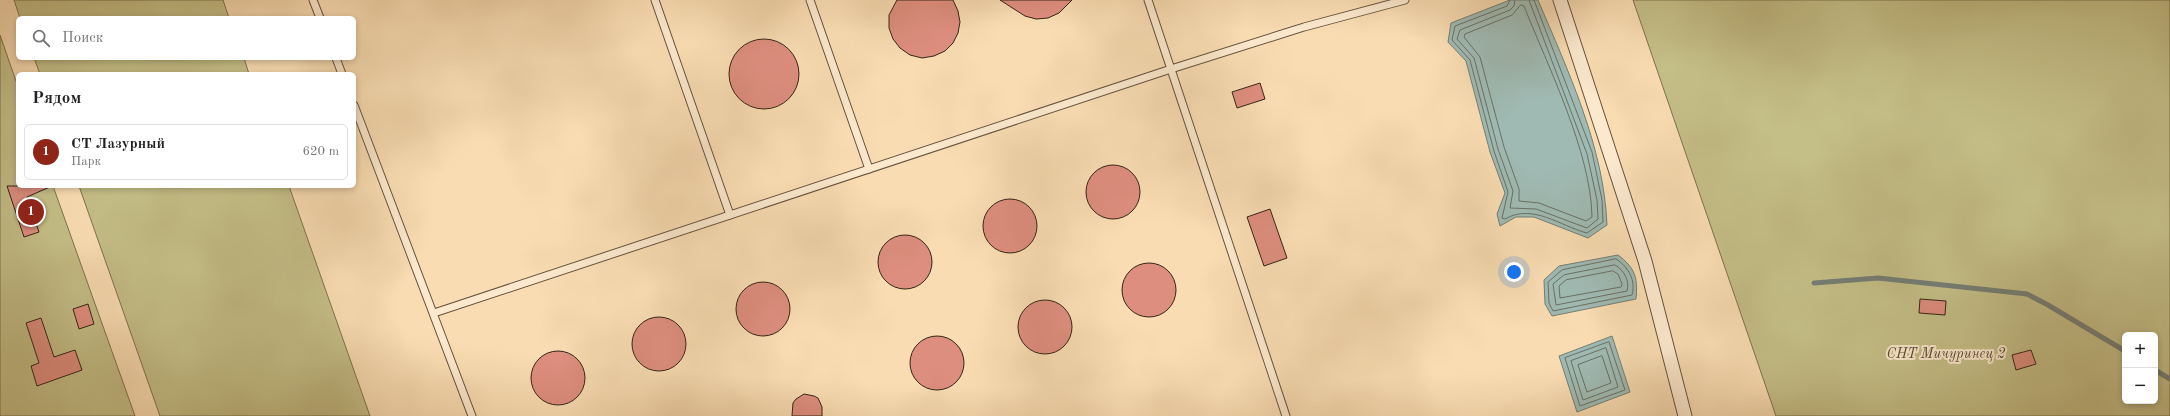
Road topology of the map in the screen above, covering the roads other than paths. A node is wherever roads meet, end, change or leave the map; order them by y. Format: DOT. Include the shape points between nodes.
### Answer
graph roads {
  1 [pos="313,0"];
  2 [pos="655,0"];
  3 [pos="810,0"];
  4 [pos="1148,0"];
  5 [pos="1405,0"];
  6 [pos="1560,0"];
  7 [pos="319,16"];
  8 [pos="337,60"];
  9 [pos="1171,69"];
  10 [pos="341,72"];
  11 [pos="356,110"];
  12 [pos="869,169"];
  13 [pos="730,215"];
  14 [pos="434,313"];
  15 [pos="472,416"];
  16 [pos="1286,416"];
  17 [pos="1685,416"];
  1 -- 7 [label="lane"];
  2 -- 13 [label="lane"];
  3 -- 12 [label="lane"];
  4 -- 9 [label="lane"];
  5 -- 9 [label="lane" via="1304,27"];
  6 -- 17 [label="street" via="1645,261"];
  8 -- 10 [label="lane"];
  9 -- 12 [label="lane"];
  9 -- 16 [label="lane"];
  11 -- 14 [label="lane"];
  12 -- 13 [label="lane"];
  13 -- 14 [label="lane"];
  14 -- 15 [label="lane"];
}
